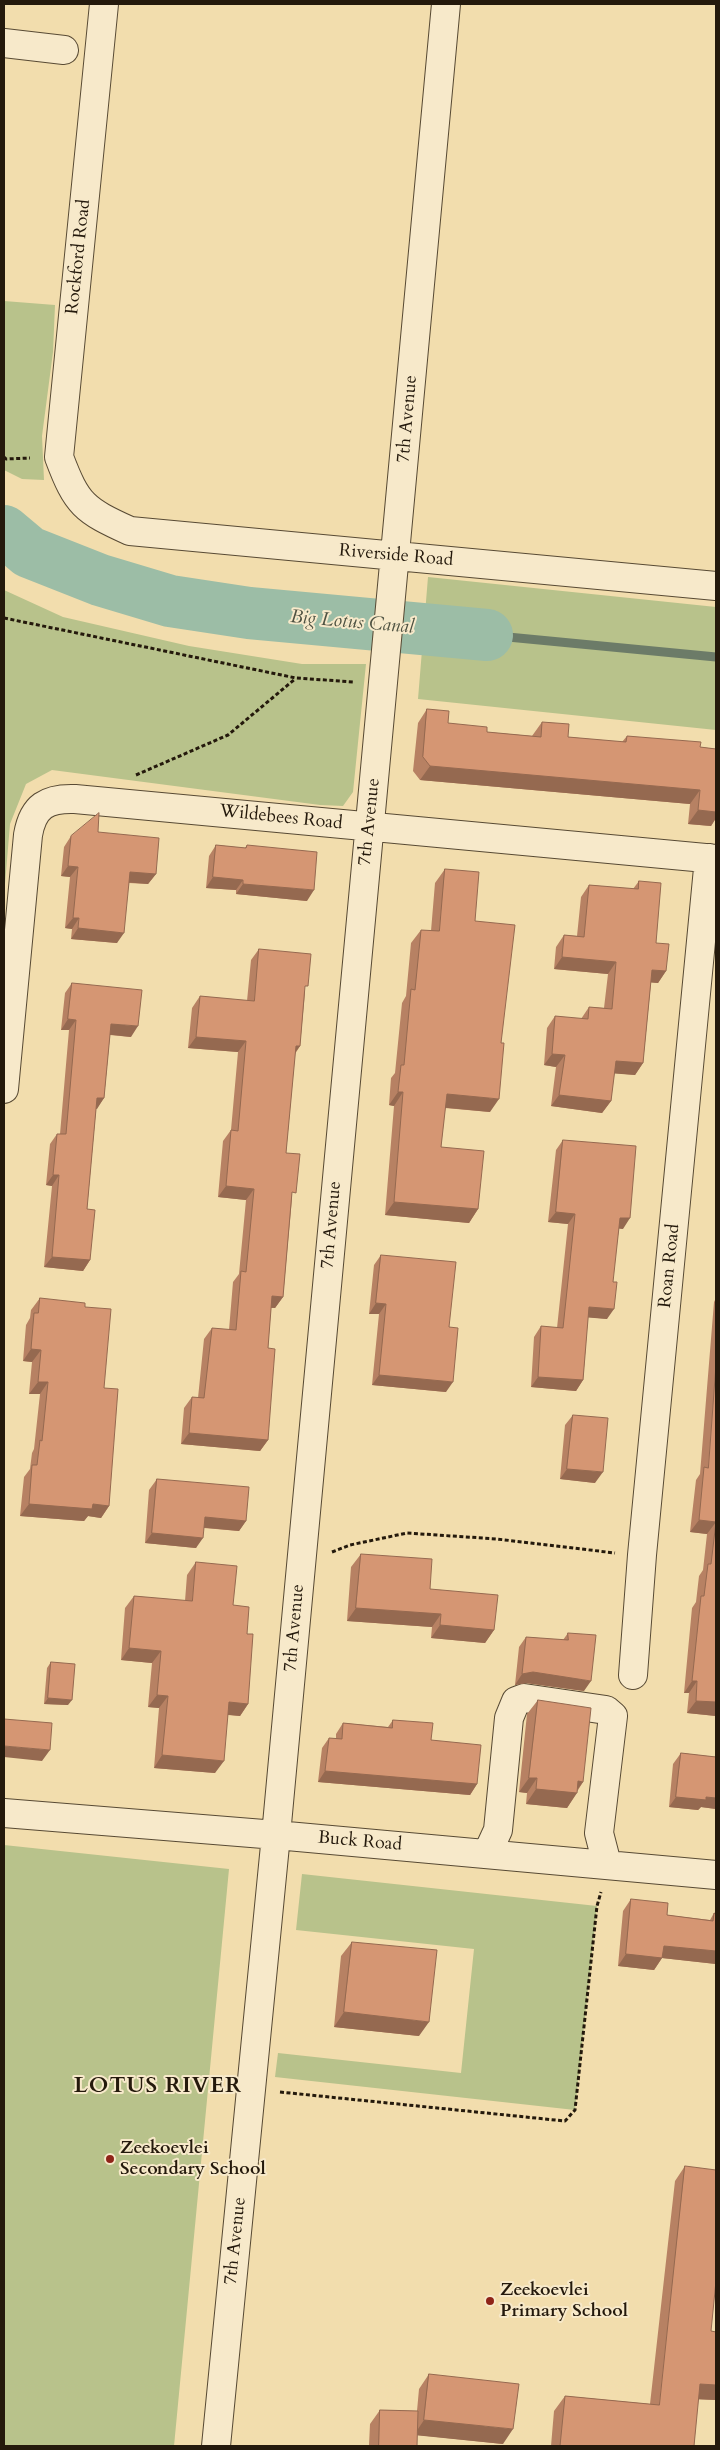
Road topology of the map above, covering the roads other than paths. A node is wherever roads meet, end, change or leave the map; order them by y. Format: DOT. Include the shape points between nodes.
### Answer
graph roads {
  1 [pos="104,4"];
  2 [pos="446,4"];
  3 [pos="4,43"];
  4 [pos="64,50"];
  5 [pos="83,505"];
  6 [pos="395,556"];
  7 [pos="716,586"];
  8 [pos="370,827"];
  9 [pos="713,858"];
  10 [pos="4,1089"];
  11 [pos="633,1675"];
  12 [pos="4,1813"];
  13 [pos="276,1835"];
  14 [pos="487,1854"];
  15 [pos="608,1864"];
  16 [pos="716,1875"];
  17 [pos="216,2446"];
  1 -- 5 [label="street, Rockford Road" via="59,457 70,487"];
  2 -- 6 [label="street, 7th Avenue"];
  3 -- 4 [label="street"];
  5 -- 6 [label="street, Riverside Road" via="103,519 130,531"];
  6 -- 7 [label="street, Riverside Road"];
  6 -- 8 [label="street, 7th Avenue"];
  8 -- 9 [label="street, Wildebees Road"];
  8 -- 10 [label="street, Wildebees Road" via="58,798 45,804 32,818"];
  8 -- 13 [label="street, 7th Avenue"];
  9 -- 11 [label="street, Roan Road" via="642,1555"];
  12 -- 13 [label="street, Buck Road"];
  13 -- 14 [label="street, Buck Road"];
  13 -- 17 [label="street, 7th Avenue"];
  14 -- 15 [label="street, Buck Road"];
  14 -- 15 [label="street" via="498,1830 509,1718 516,1701 524,1698 606,1710 613,1716 599,1833"];
  15 -- 16 [label="street, Buck Road"];
}
